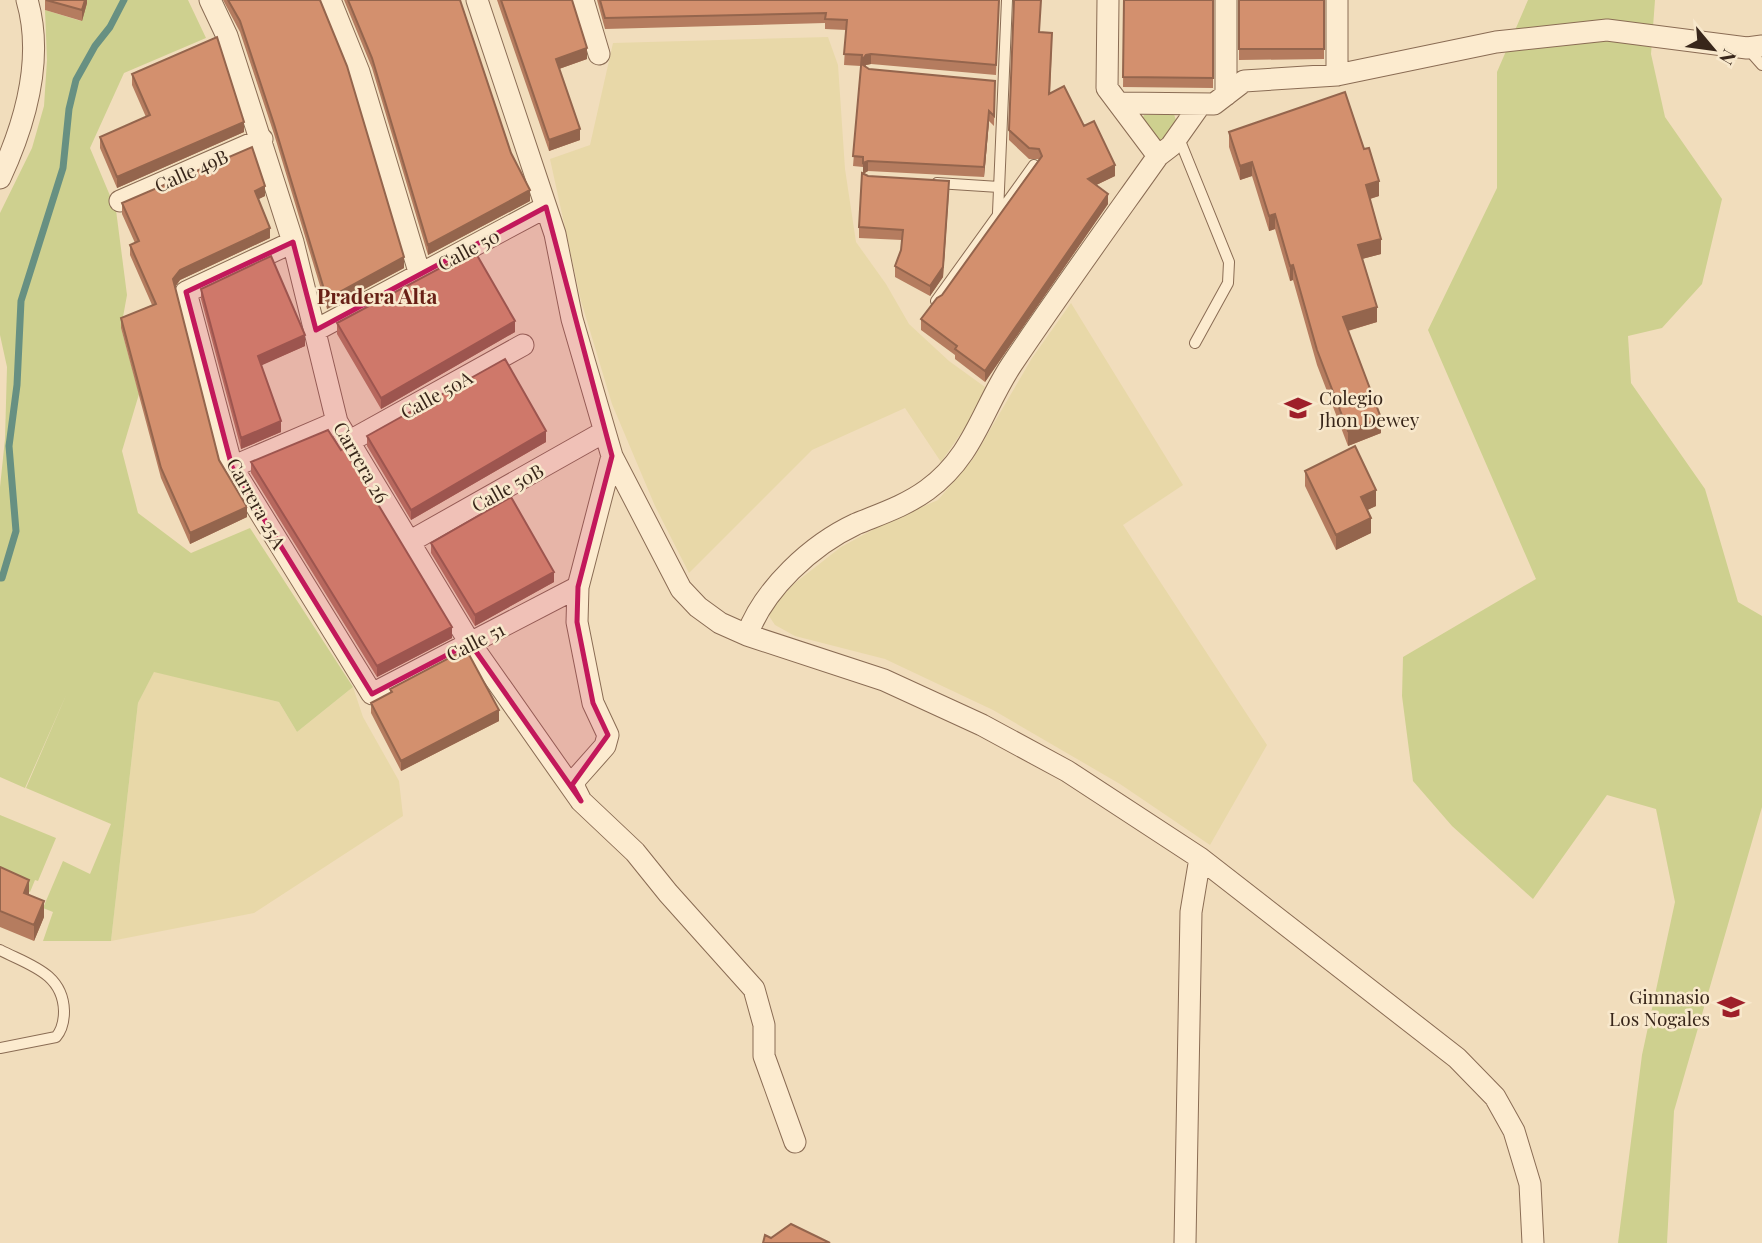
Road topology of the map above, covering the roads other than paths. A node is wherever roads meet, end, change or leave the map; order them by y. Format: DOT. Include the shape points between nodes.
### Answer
graph roads {
  1 [pos="27,0"];
  2 [pos="210,0"];
  3 [pos="330,0"];
  4 [pos="477,0"];
  5 [pos="583,0"];
  6 [pos="1007,0"];
  7 [pos="1108,0"];
  8 [pos="1226,0"];
  9 [pos="1337,0"];
  10 [pos="1754,47"];
  11 [pos="599,54"];
  12 [pos="1762,65"];
  13 [pos="1336,75"];
  14 [pos="990,83"];
  15 [pos="1003,84"];
  16 [pos="1226,95"];
  17 [pos="1119,103"];
  18 [pos="1200,105"];
  19 [pos="1178,136"];
  20 [pos="262,139"];
  21 [pos="1158,156"];
  22 [pos="1034,165"];
  23 [pos="0,178"];
  24 [pos="920,182"];
  25 [pos="999,187"];
  26 [pos="120,201"];
  27 [pos="546,208"];
  28 [pos="998,213"];
  29 [pos="293,242"];
  30 [pos="420,275"];
  31 [pos="936,301"];
  32 [pos="316,330"];
  33 [pos="1195,343"];
  34 [pos="523,345"];
  35 [pos="337,422"];
  36 [pos="604,432"];
  37 [pos="348,442"];
  38 [pos="612,456"];
  39 [pos="232,467"];
  40 [pos="409,542"];
  41 [pos="578,587"];
  42 [pos="747,635"];
  43 [pos="470,643"];
  44 [pos="372,694"];
  45 [pos="581,801"];
  46 [pos="1200,858"];
  47 [pos="0,950"];
  48 [pos="0,1048"];
  49 [pos="795,1142"];
  50 [pos="1185,1243"];
  51 [pos="1533,1243"];
  1 -- 23 [label="street" via="33,21 33,65 17,139"];
  2 -- 20 [label="street, Carrera 26"];
  3 -- 30 [label="street" via="359,72"];
  4 -- 27 [label="street"];
  5 -- 11 [label="street"];
  6 -- 15 [label="lane"];
  7 -- 17 [label="street" via="1107,88"];
  8 -- 16 [label="street"];
  9 -- 13 [label="street"];
  10 -- 12 [label="lane"];
  10 -- 13 [label="street" via="1607,30 1496,42"];
  13 -- 16 [label="street" via="1244,81"];
  14 -- 15 [label="lane"];
  15 -- 25 [label="lane"];
  16 -- 18 [label="street" via="1214,104"];
  17 -- 18 [label="street"];
  17 -- 21 [label="street"];
  18 -- 19 [label="street"];
  19 -- 21 [label="street"];
  19 -- 33 [label="lane" via="1229,262 1228,283"];
  20 -- 26 [label="street, Calle 49B"];
  20 -- 29 [label="street, Carrera 26"];
  21 -- 42 [label="street" via="1010,367 983,422 949,471 928,490 853,526 800,562 771,592"];
  22 -- 28 [label="lane"];
  24 -- 25 [label="lane"];
  25 -- 28 [label="lane"];
  27 -- 30 [label="street, Calle 50"];
  27 -- 36 [label="street"];
  28 -- 31 [label="lane"];
  29 -- 32 [label="street, Carrera 26"];
  29 -- 39 [label="street, Carrera 25A" via="186,292"];
  30 -- 32 [label="street, Calle 50"];
  32 -- 35 [label="street, Carrera 26"];
  34 -- 37 [label="street, Calle 50A"];
  35 -- 37 [label="street, Carrera 26"];
  35 -- 39 [label="street"];
  36 -- 38 [label="street"];
  36 -- 40 [label="street, Calle 50B"];
  37 -- 40 [label="street, Carrera 26"];
  38 -- 41 [label="street"];
  38 -- 42 [label="street" via="681,589 720,623"];
  39 -- 44 [label="street, Carrera 25A"];
  40 -- 43 [label="street, Carrera 26"];
  41 -- 43 [label="street, Calle 51"];
  41 -- 45 [label="street" via="577,622 584,667 608,735 605,746 575,781"];
  42 -- 46 [label="street" via="884,680 982,725 1067,771"];
  43 -- 44 [label="street, Calle 51"];
  43 -- 45 [label="street, Carrera 26"];
  45 -- 49 [label="street, Carrera 26" via="635,852 754,989 764,1025 765,1056"];
  46 -- 50 [label="street" via="1191,912"];
  46 -- 51 [label="street" via="1457,1058 1495,1097 1514,1131 1530,1184"];
  47 -- 48 [label="lane" via="57,984 64,1014 56,1037"];
}
